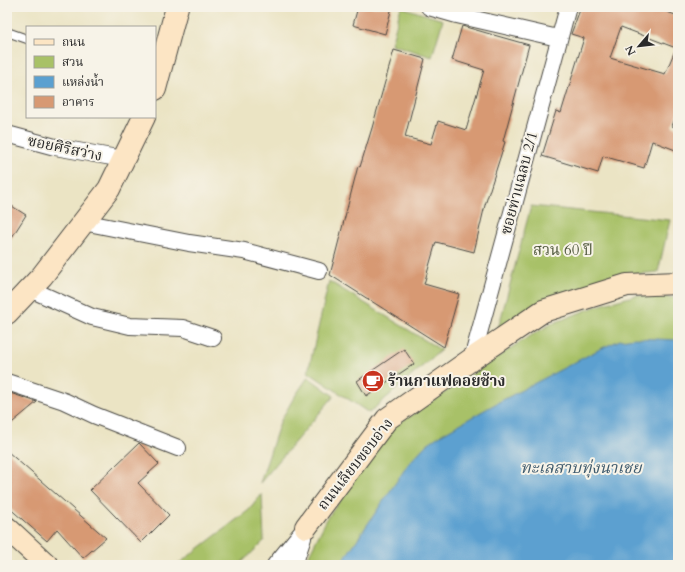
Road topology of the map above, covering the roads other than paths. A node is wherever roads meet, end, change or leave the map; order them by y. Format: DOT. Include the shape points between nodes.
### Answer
graph roads {
  1 [pos="177,7"];
  2 [pos="429,7"];
  3 [pos="568,7"];
  4 [pos="7,32"];
  5 [pos="558,38"];
  6 [pos="26,39"];
  7 [pos="156,85"];
  8 [pos="144,118"];
  9 [pos="7,134"];
  10 [pos="124,159"];
  11 [pos="83,222"];
  12 [pos="319,271"];
  13 [pos="678,283"];
  14 [pos="30,289"];
  15 [pos="7,313"];
  16 [pos="213,338"];
  17 [pos="472,359"];
  18 [pos="7,382"];
  19 [pos="178,448"];
  20 [pos="306,527"];
  21 [pos="7,528"];
  22 [pos="47,565"];
  23 [pos="275,565"];
  24 [pos="294,565"];
  1 -- 7 [label="street"];
  2 -- 5 [label="street"];
  3 -- 5 [label="street, ซอยท่าแฉลบ 2/1"];
  4 -- 6 [label="lane"];
  5 -- 17 [label="street, ซอยท่าแฉลบ 2/1"];
  8 -- 10 [label="street"];
  9 -- 10 [label="street, ซอยศิริสว่าง" via="55,147"];
  10 -- 11 [label="street" via="109,189"];
  11 -- 12 [label="street" via="244,251"];
  11 -- 14 [label="street"];
  13 -- 17 [label="street, ถนนเลียบขอบอ่าง" via="627,285 543,311"];
  14 -- 15 [label="street"];
  14 -- 16 [label="street" via="92,317 130,326 183,328"];
  17 -- 20 [label="street, ถนนเลียบขอบอ่าง" via="386,419"];
  18 -- 19 [label="street" via="64,401"];
  20 -- 23 [label="street"];
  20 -- 24 [label="street, ถนนเลียบขอบอ่าง"];
  21 -- 22 [label="street"];
}
